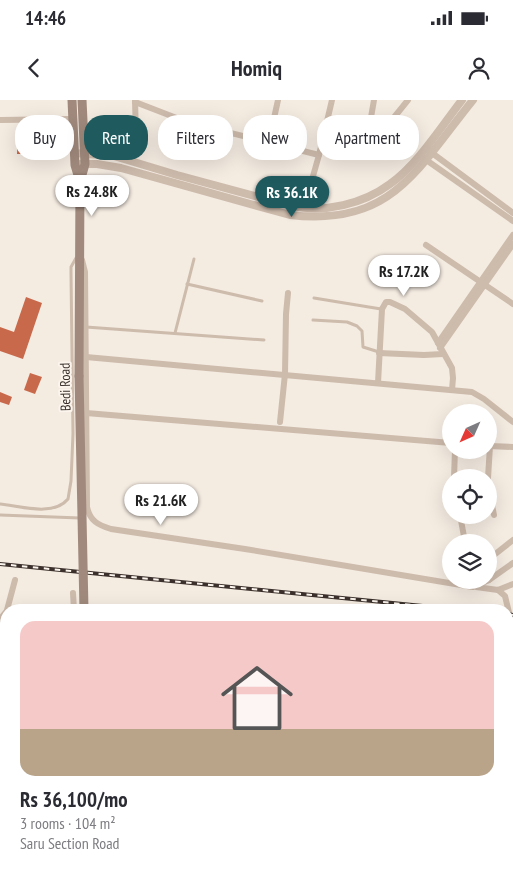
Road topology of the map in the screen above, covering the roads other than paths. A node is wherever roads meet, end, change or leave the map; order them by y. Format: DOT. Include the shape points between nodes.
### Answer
graph roads {
  1 [pos="72,100"];
  2 [pos="82,100"];
  3 [pos="278,100"];
  4 [pos="332,100"];
  5 [pos="374,100"];
  6 [pos="408,100"];
  7 [pos="462,100"];
  8 [pos="473,100"];
  9 [pos="135,101"];
  10 [pos="72,115"];
  11 [pos="275,115"];
  12 [pos="328,115"];
  13 [pos="371,115"];
  14 [pos="396,115"];
  15 [pos="0,120"];
  16 [pos="15,120"];
  17 [pos="243,135"];
  18 [pos="422,151"];
  19 [pos="74,153"];
  20 [pos="84,153"];
  21 [pos="429,157"];
  22 [pos="85,160"];
  23 [pos="127,160"];
  24 [pos="318,160"];
  25 [pos="133,162"];
  26 [pos="85,164"];
  27 [pos="75,165"];
  28 [pos="80,182"];
  29 [pos="304,208"];
  30 [pos="513,213"];
  31 [pos="513,221"];
  32 [pos="513,235"];
  33 [pos="513,244"];
  34 [pos="426,245"];
  35 [pos="79,252"];
  36 [pos="194,259"];
  37 [pos="483,283"];
  38 [pos="187,284"];
  39 [pos="288,293"];
  40 [pos="386,295"];
  41 [pos="314,298"];
  42 [pos="262,301"];
  43 [pos="513,304"];
  44 [pos="383,307"];
  45 [pos="313,320"];
  46 [pos="86,327"];
  47 [pos="175,333"];
  48 [pos="264,340"];
  49 [pos="441,349"];
  50 [pos="380,353"];
  51 [pos="86,357"];
  52 [pos="285,374"];
  53 [pos="378,383"];
  54 [pos="452,390"];
  55 [pos="86,412"];
  56 [pos="280,422"];
  57 [pos="513,422"];
  58 [pos="442,441"];
  59 [pos="498,446"];
  60 [pos="513,447"];
  61 [pos="0,504"];
  62 [pos="0,515"];
  63 [pos="91,518"];
  64 [pos="513,540"];
  65 [pos="497,553"];
  66 [pos="513,563"];
  67 [pos="497,574"];
  68 [pos="15,580"];
  69 [pos="442,582"];
  70 [pos="513,584"];
  71 [pos="490,589"];
  72 [pos="498,590"];
  73 [pos="73,593"];
  74 [pos="8,604"];
  75 [pos="74,604"];
  76 [pos="84,604"];
  77 [pos="507,604"];
  1 -- 10 [label="main road"];
  2 -- 20 [label="main road"];
  3 -- 11 [label="street"];
  4 -- 12 [label="street"];
  5 -- 13 [label="street"];
  6 -- 14 [label="street"];
  7 -- 18 [label="street"];
  8 -- 21 [label="street"];
  9 -- 17 [label="street" via="187,122"];
  9 -- 25 [label="street"];
  15 -- 16 [label="street"];
  18 -- 21 [label="street"];
  18 -- 29 [label="street" via="390,185 368,197 333,207"];
  19 -- 20 [label="street"];
  19 -- 27 [label="main road"];
  21 -- 26 [label="street" via="399,190 386,198 353,212 313,218 290,215 121,168"];
  21 -- 30 [label="street"];
  21 -- 31 [label="street"];
  22 -- 26 [label="main road"];
  23 -- 25 [label="street"];
  24 -- 29 [label="street"];
  25 -- 29 [label="street"];
  26 -- 27 [label="street"];
  26 -- 28 [label="main road, Bedi Road"];
  27 -- 28 [label="main road"];
  28 -- 35 [label="main road, Bedi Road"];
  32 -- 37 [label="street"];
  33 -- 37 [label="street"];
  34 -- 37 [label="street"];
  35 -- 46 [label="street" via="86,272"];
  35 -- 61 [label="lane" via="71,268 73,434 68,500 57,508"];
  35 -- 76 [label="main road, Bedi Road, bridge"];
  36 -- 38 [label="lane"];
  37 -- 43 [label="street"];
  37 -- 49 [label="street"];
  38 -- 42 [label="lane"];
  38 -- 47 [label="lane"];
  39 -- 52 [label="street"];
  40 -- 44 [label="street"];
  41 -- 44 [label="lane"];
  44 -- 49 [label="street" via="390,302 405,309 427,326"];
  44 -- 50 [label="street"];
  45 -- 50 [label="lane" via="352,324 362,331 363,347"];
  46 -- 47 [label="lane"];
  46 -- 51 [label="street"];
  47 -- 48 [label="lane"];
  49 -- 50 [label="street" via="424,355"];
  49 -- 54 [label="street" via="452,368"];
  50 -- 53 [label="street"];
  51 -- 52 [label="street"];
  51 -- 55 [label="street"];
  52 -- 53 [label="street"];
  52 -- 56 [label="street"];
  53 -- 54 [label="street"];
  54 -- 57 [label="street" via="472,392"];
  55 -- 58 [label="street"];
  55 -- 63 [label="street" via="87,507"];
  59 -- 60 [label="street"];
  62 -- 63 [label="lane"];
  63 -- 69 [label="street" via="111,530"];
  64 -- 65 [label="street"];
  66 -- 67 [label="street"];
  68 -- 74 [label="street"];
  70 -- 72 [label="street"];
  71 -- 72 [label="street"];
  72 -- 77 [label="street" via="505,596"];
  73 -- 75 [label="street"];
}
